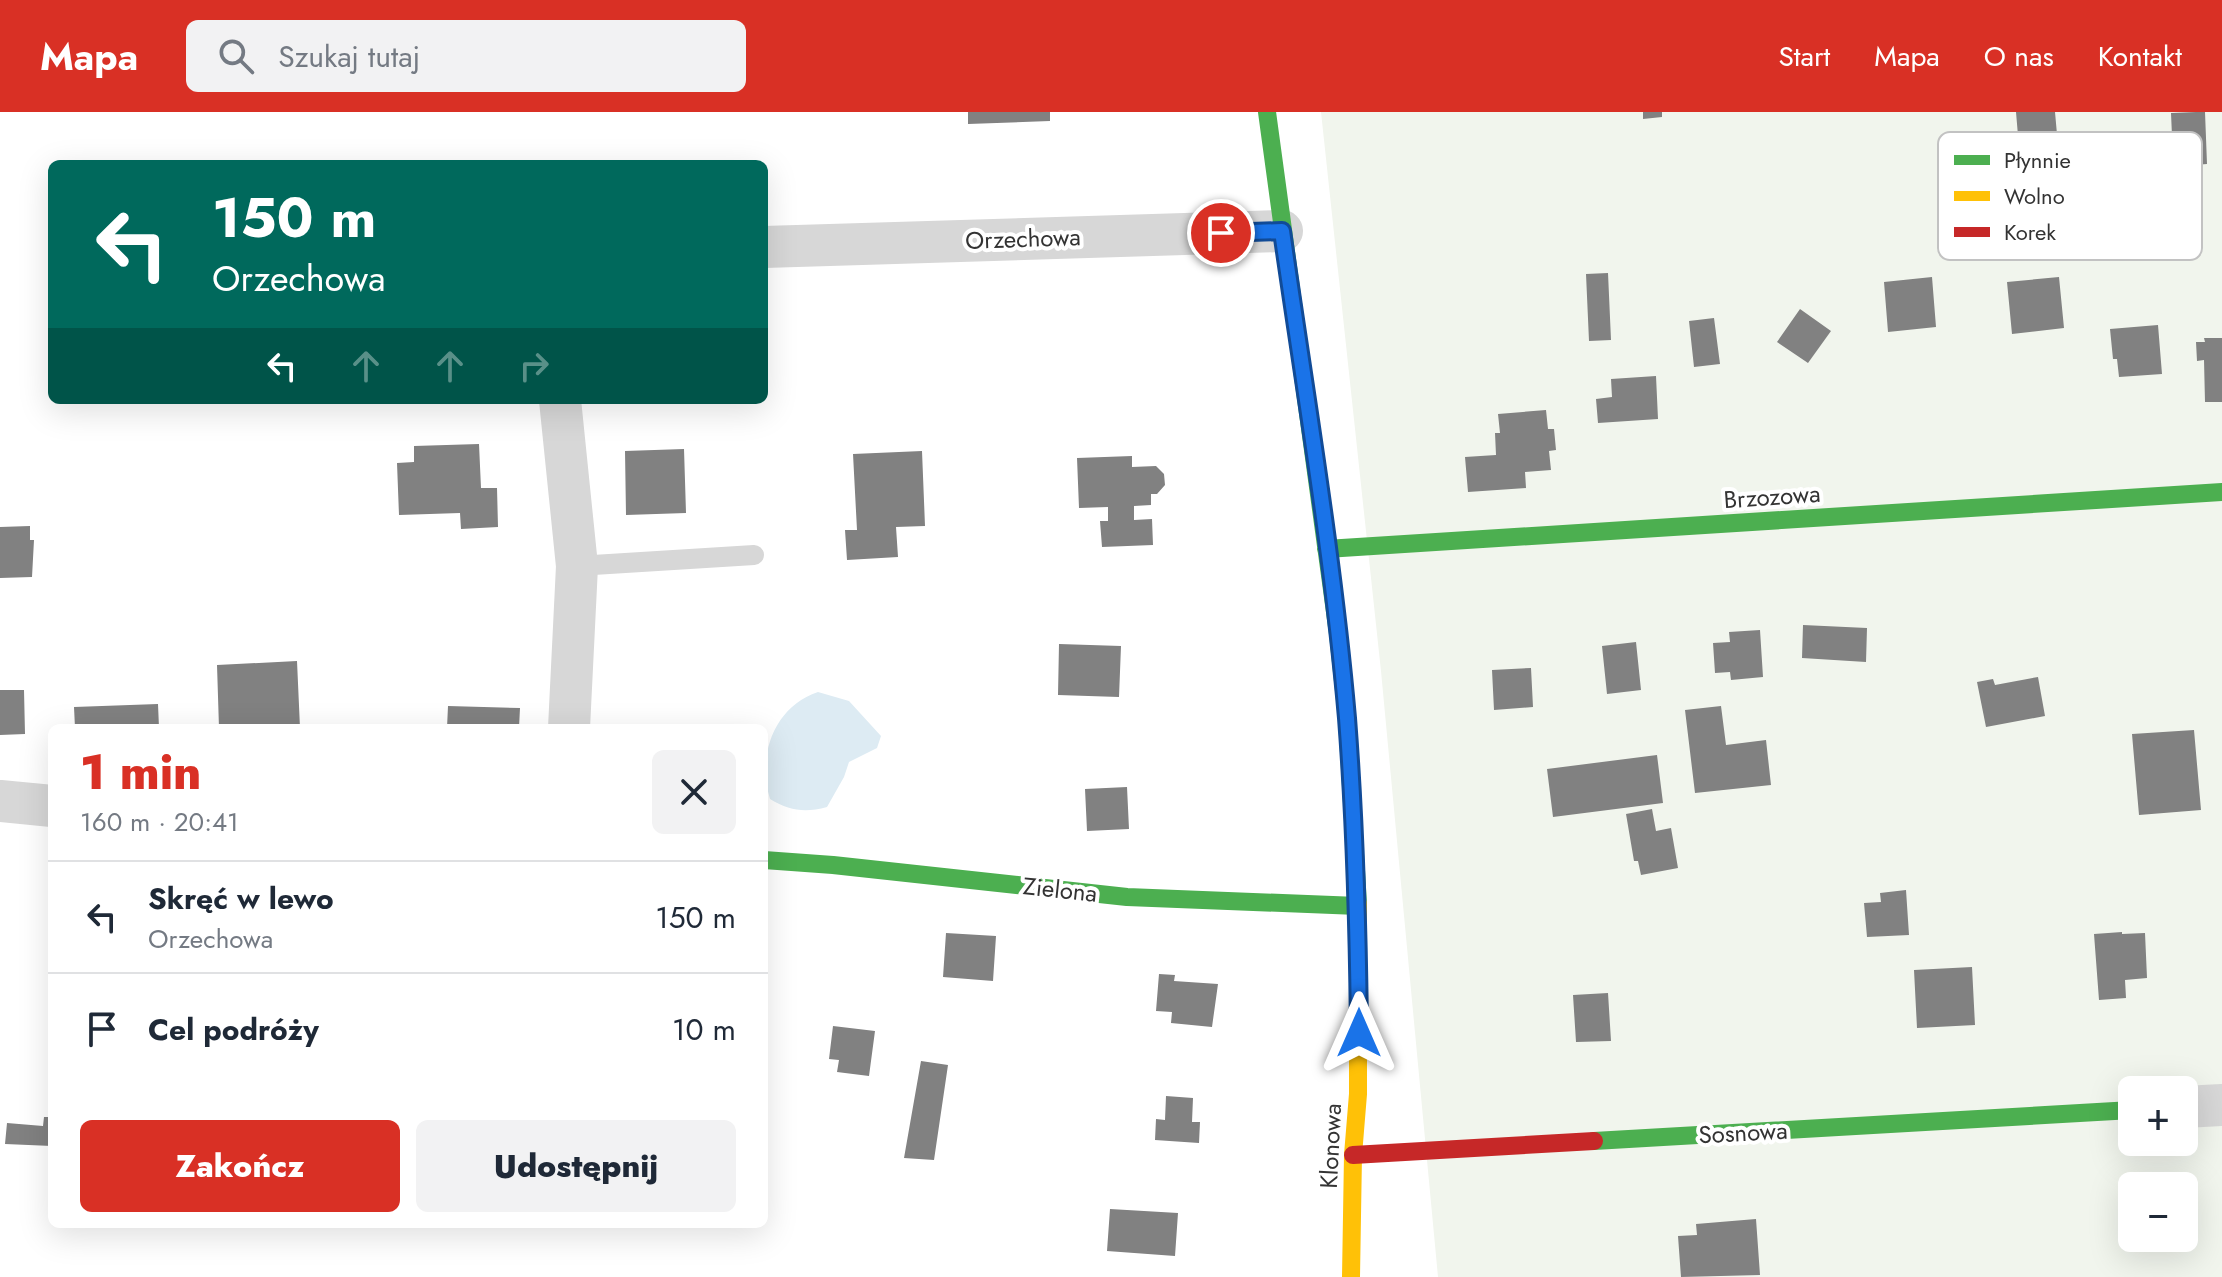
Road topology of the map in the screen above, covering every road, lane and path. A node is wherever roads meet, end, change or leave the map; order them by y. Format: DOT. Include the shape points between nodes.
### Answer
graph roads {
  1 [pos="1267,112"];
  2 [pos="1282,231"];
  3 [pos="768,247"];
  4 [pos="560,404"];
  5 [pos="2222,492"];
  6 [pos="1326,549"];
  7 [pos="754,555"];
  8 [pos="577,566"];
  9 [pos="569,724"];
  10 [pos="0,801"];
  11 [pos="48,806"];
  12 [pos="768,860"];
  13 [pos="1358,906"];
  14 [pos="2222,1105"];
  15 [pos="2198,1106"];
  16 [pos="2118,1111"];
  17 [pos="1353,1155"];
  18 [pos="1351,1277"];
  1 -- 2 [label="street, Klonowa"];
  2 -- 3 [label="street, Orzechowa"];
  2 -- 6 [label="street, Klonowa"];
  4 -- 8 [label="street"];
  5 -- 6 [label="street, Brzozowa"];
  6 -- 13 [label="street, Klonowa" via="1347,719"];
  7 -- 8 [label="lane"];
  8 -- 9 [label="street"];
  10 -- 11 [label="street"];
  12 -- 13 [label="street, Zielona" via="1127,897"];
  13 -- 17 [label="street, Klonowa"];
  14 -- 15 [label="street"];
  16 -- 17 [label="street, Sosnowa"];
  17 -- 18 [label="street, Klonowa"];
}
